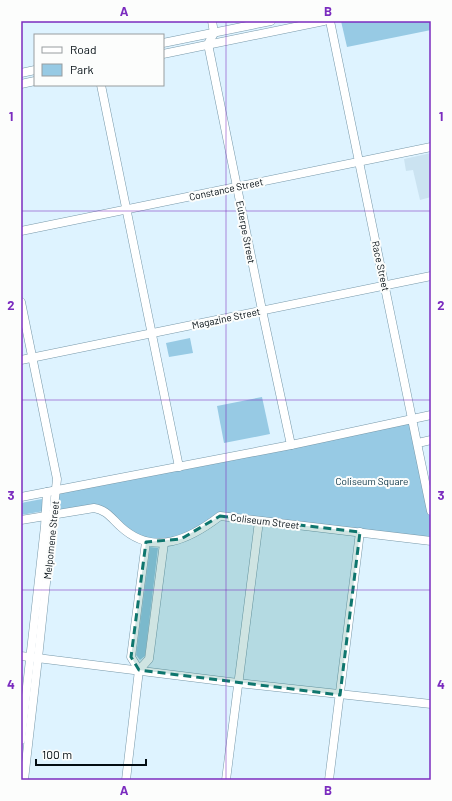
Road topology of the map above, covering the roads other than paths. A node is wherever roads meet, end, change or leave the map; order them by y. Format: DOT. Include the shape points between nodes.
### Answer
graph roads {
  1 [pos="212,21"];
  2 [pos="271,21"];
  3 [pos="324,21"];
  4 [pos="330,21"];
  5 [pos="214,32"];
  6 [pos="164,43"];
  7 [pos="208,44"];
  8 [pos="164,54"];
  9 [pos="34,70"];
  10 [pos="21,73"];
  11 [pos="34,81"];
  12 [pos="21,84"];
  13 [pos="102,86"];
  14 [pos="431,147"];
  15 [pos="359,162"];
  16 [pos="237,187"];
  17 [pos="127,209"];
  18 [pos="21,231"];
  19 [pos="431,276"];
  20 [pos="385,285"];
  21 [pos="21,302"];
  22 [pos="262,310"];
  23 [pos="152,333"];
  24 [pos="32,358"];
  25 [pos="21,360"];
  26 [pos="431,415"];
  27 [pos="413,419"];
  28 [pos="431,440"];
  29 [pos="418,443"];
  30 [pos="291,445"];
  31 [pos="179,467"];
  32 [pos="56,491"];
  33 [pos="47,492"];
  34 [pos="21,497"];
  35 [pos="431,510"];
  36 [pos="50,514"];
  37 [pos="21,520"];
  38 [pos="259,521"];
  39 [pos="360,532"];
  40 [pos="431,541"];
  41 [pos="146,542"];
  42 [pos="164,543"];
  43 [pos="21,656"];
  44 [pos="35,657"];
  45 [pos="139,670"];
  46 [pos="238,683"];
  47 [pos="340,695"];
  48 [pos="431,704"];
  49 [pos="21,740"];
  50 [pos="24,780"];
  51 [pos="126,780"];
  52 [pos="226,780"];
  53 [pos="329,780"];
  1 -- 5 [label="street"];
  2 -- 5 [label="street"];
  3 -- 7 [label="street"];
  4 -- 15 [label="street, Race Street"];
  5 -- 6 [label="street"];
  5 -- 7 [label="street"];
  7 -- 8 [label="street"];
  7 -- 16 [label="street, Euterpe Street"];
  9 -- 10 [label="street"];
  11 -- 12 [label="street"];
  13 -- 17 [label="street"];
  14 -- 15 [label="street, Constance Street"];
  15 -- 16 [label="street, Constance Street"];
  15 -- 20 [label="street, Race Street"];
  16 -- 17 [label="street, Constance Street"];
  16 -- 22 [label="street, Euterpe Street"];
  17 -- 18 [label="street, Constance Street"];
  17 -- 23 [label="street"];
  19 -- 20 [label="street, Magazine Street"];
  20 -- 22 [label="street, Magazine Street"];
  20 -- 27 [label="street, Race Street"];
  21 -- 24 [label="street, Melpomene Street"];
  22 -- 23 [label="street, Magazine Street"];
  22 -- 30 [label="street, Euterpe Street"];
  23 -- 24 [label="street, Magazine Street"];
  23 -- 31 [label="street"];
  24 -- 25 [label="street, Magazine Street"];
  24 -- 32 [label="street, Melpomene Street" via="57,479"];
  26 -- 27 [label="street"];
  27 -- 29 [label="street, Race Street"];
  27 -- 30 [label="street"];
  28 -- 29 [label="street"];
  29 -- 35 [label="street, Race Street"];
  30 -- 31 [label="street"];
  31 -- 32 [label="street"];
  32 -- 33 [label="street"];
  32 -- 36 [label="street, Melpomene Street"];
  33 -- 34 [label="street"];
  33 -- 36 [label="street, Melpomene Street"];
  36 -- 37 [label="street, Coliseum Street"];
  36 -- 41 [label="street, Coliseum Street" via="100,509 136,538"];
  36 -- 44 [label="street, Melpomene Street"];
  38 -- 39 [label="street, Coliseum Street"];
  38 -- 42 [label="street, Coliseum Street" via="220,516 181,539"];
  38 -- 46 [label="street"];
  39 -- 40 [label="street, Coliseum Street"];
  39 -- 47 [label="street"];
  41 -- 42 [label="street, Coliseum Street"];
  41 -- 45 [label="street" via="131,657"];
  42 -- 45 [label="street" via="149,659"];
  43 -- 44 [label="street"];
  44 -- 45 [label="street"];
  44 -- 49 [label="street, Melpomene Street"];
  44 -- 50 [label="street, Melpomene Street"];
  45 -- 46 [label="street"];
  45 -- 51 [label="street"];
  46 -- 47 [label="street"];
  46 -- 52 [label="street"];
  47 -- 48 [label="street"];
  47 -- 53 [label="street"];
}
